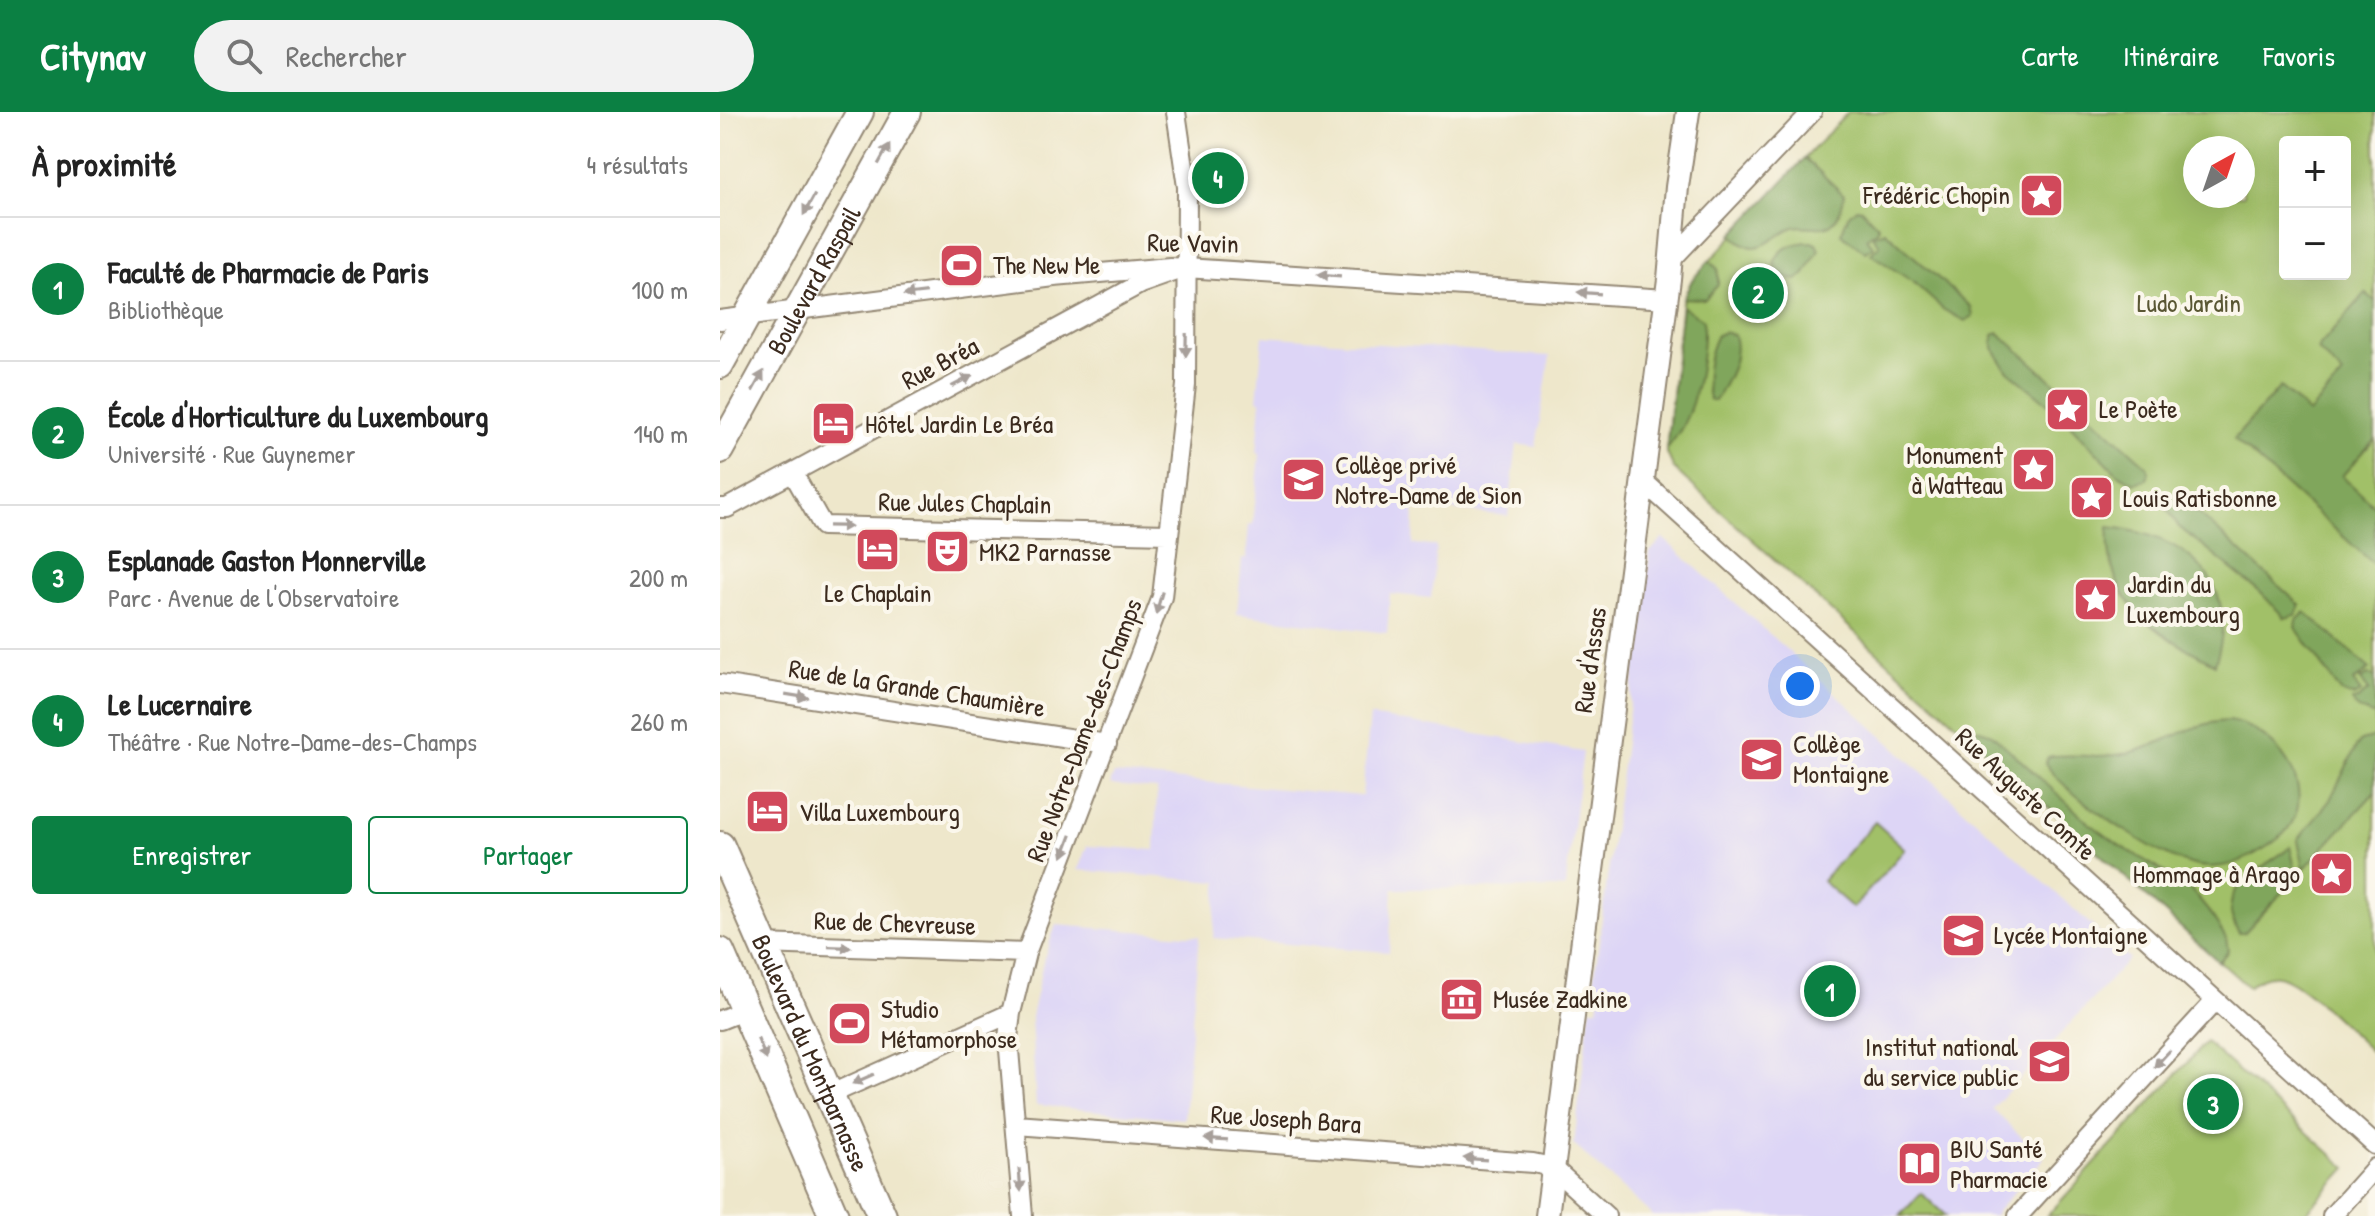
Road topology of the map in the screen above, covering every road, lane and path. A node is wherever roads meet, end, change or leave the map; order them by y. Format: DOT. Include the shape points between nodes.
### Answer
graph roads {
  1 [pos="860,112"];
  2 [pos="907,112"];
  3 [pos="1176,112"];
  4 [pos="1688,112"];
  5 [pos="1812,112"];
  6 [pos="1671,260"];
  7 [pos="1187,267"];
  8 [pos="1667,299"];
  9 [pos="798,308"];
  10 [pos="748,316"];
  11 [pos="720,320"];
  12 [pos="720,365"];
  13 [pos="720,450"];
  14 [pos="793,473"];
  15 [pos="1643,481"];
  16 [pos="720,508"];
  17 [pos="1168,534"];
  18 [pos="720,684"];
  19 [pos="1107,744"];
  20 [pos="720,846"];
  21 [pos="762,944"];
  22 [pos="720,952"];
  23 [pos="1026,953"];
  24 [pos="2215,1001"];
  25 [pos="1011,1013"];
  26 [pos="732,1015"];
  27 [pos="829,1095"];
  28 [pos="1016,1125"];
  29 [pos="2375,1145"];
  30 [pos="1552,1167"];
  31 [pos="2375,1168"];
  32 [pos="834,1216"];
  33 [pos="882,1216"];
  34 [pos="1023,1216"];
  35 [pos="1547,1216"];
  36 [pos="1606,1216"];
  37 [pos="2018,1216"];
  38 [pos="2332,1216"];
  1 -- 10 [label="main road, Boulevard Raspail, one-way"];
  9 -- 2 [label="main road, Boulevard Raspail, one-way"];
  3 -- 7 [label="street, Rue Notre-Dame-des-Champs" via="1187,187"];
  4 -- 6 [label="street, Rue d'Assas"];
  5 -- 6 [label="street"];
  6 -- 8 [label="street, Rue d'Assas"];
  8 -- 7 [label="street, Rue Vavin, one-way"];
  7 -- 9 [label="street, Rue Vavin, one-way" via="1068,275"];
  14 -- 7 [label="street, Rue Bréa, one-way" via="1140,284"];
  7 -- 17 [label="street, Rue Notre-Dame-des-Champs, one-way" via="1186,385"];
  8 -- 15 [label="street, Rue d'Assas"];
  9 -- 10 [label="street, Rue Vavin"];
  13 -- 9 [label="main road, Boulevard Raspail, one-way"];
  10 -- 11 [label="street, Rue Vavin"];
  10 -- 12 [label="main road, Boulevard Raspail"];
  14 -- 16 [label="street, Rue Bréa"];
  14 -- 17 [label="street, Rue Jules Chaplain, one-way" via="823,526"];
  15 -- 24 [label="street, Rue Auguste Comte"];
  15 -- 30 [label="street, Rue d'Assas"];
  17 -- 19 [label="street, Rue Notre-Dame-des-Champs, one-way" via="1162,597"];
  18 -- 19 [label="street, Rue de la Grande Chaumière, one-way"];
  19 -- 23 [label="street, Rue Notre-Dame-des-Champs, one-way"];
  20 -- 21 [label="main road, Boulevard du Montparnasse"];
  21 -- 23 [label="street, Rue de Chevreuse, one-way"];
  21 -- 27 [label="main road, Boulevard du Montparnasse"];
  22 -- 26 [label="main road, Boulevard du Montparnasse"];
  23 -- 25 [label="street, Rue Notre-Dame-des-Champs"];
  24 -- 29 [label="street, Rue Auguste Comte"];
  24 -- 37 [label="street, one-way"];
  25 -- 27 [label="street, one-way"];
  25 -- 28 [label="street, Rue Notre-Dame-des-Champs" via="1008,1038"];
  26 -- 32 [label="main road, Boulevard du Montparnasse, one-way"];
  27 -- 33 [label="main road, Boulevard du Montparnasse"];
  30 -- 28 [label="street, Rue Joseph Bara, one-way"];
  28 -- 34 [label="street, Rue Notre-Dame-des-Champs, one-way"];
  30 -- 35 [label="street, Rue d'Assas"];
  30 -- 36 [label="street"];
  31 -- 38 [label="street"];
}
